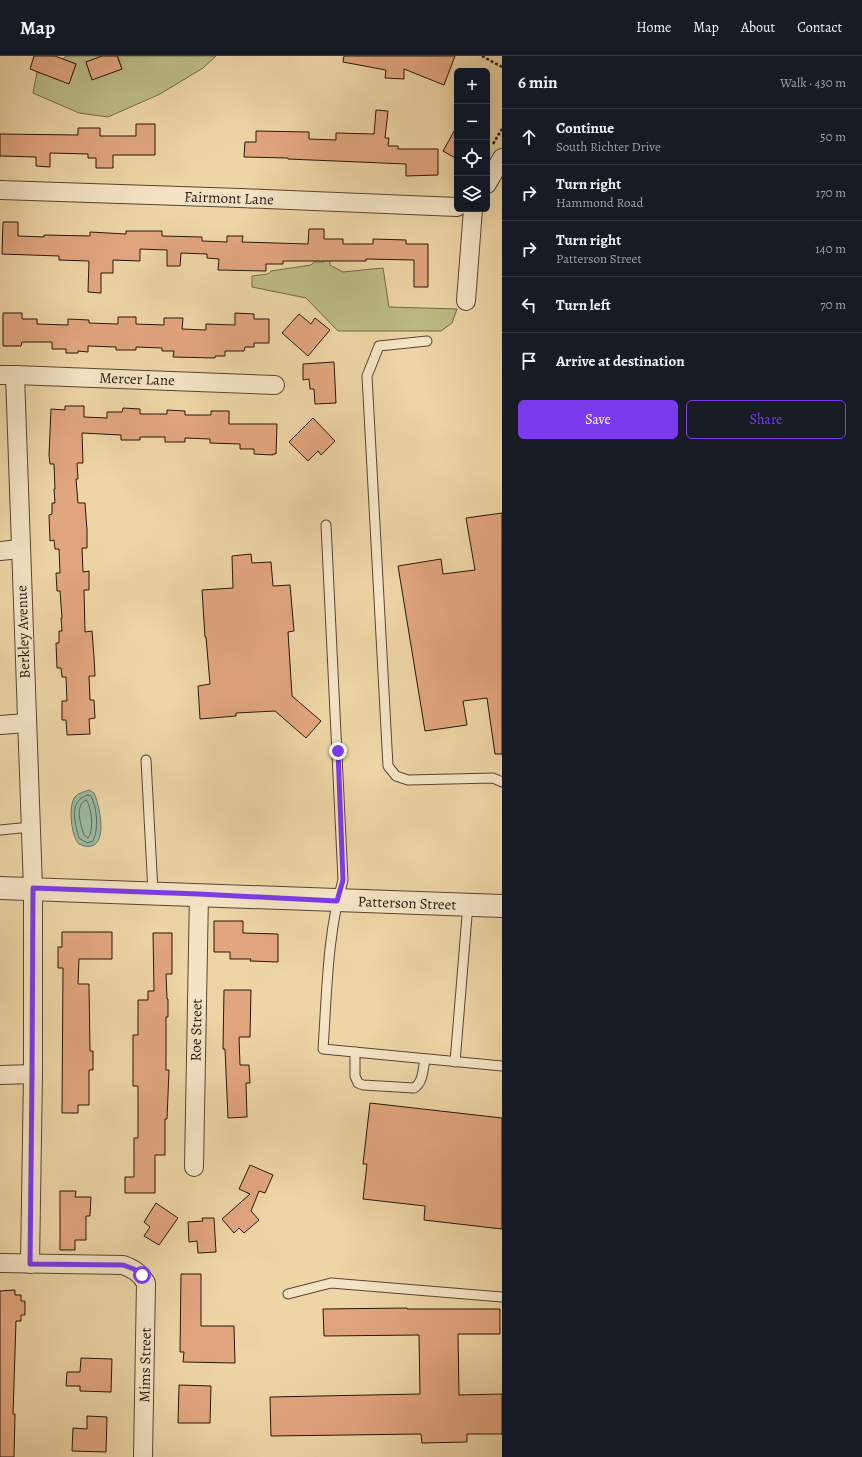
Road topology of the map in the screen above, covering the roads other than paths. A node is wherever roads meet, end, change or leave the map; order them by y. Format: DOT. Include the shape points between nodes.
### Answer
graph roads {
  1 [pos="496,153"];
  2 [pos="489,176"];
  3 [pos="0,190"];
  4 [pos="454,208"];
  5 [pos="473,212"];
  6 [pos="466,301"];
  7 [pos="427,341"];
  8 [pos="7,375"];
  9 [pos="275,385"];
  10 [pos="326,525"];
  11 [pos="20,549"];
  12 [pos="0,550"];
  13 [pos="27,723"];
  14 [pos="0,725"];
  15 [pos="146,760"];
  16 [pos="502,782"];
  17 [pos="31,827"];
  18 [pos="0,830"];
  19 [pos="0,888"];
  20 [pos="33,888"];
  21 [pos="153,892"];
  22 [pos="199,894"];
  23 [pos="337,901"];
  24 [pos="468,904"];
  25 [pos="502,906"];
  26 [pos="355,1052"];
  27 [pos="425,1059"];
  28 [pos="455,1062"];
  29 [pos="502,1066"];
  30 [pos="32,1074"];
  31 [pos="0,1075"];
  32 [pos="194,1167"];
  33 [pos="0,1263"];
  34 [pos="30,1264"];
  35 [pos="288,1294"];
  36 [pos="502,1297"];
  37 [pos="143,1457"];
  1 -- 2 [label="street"];
  3 -- 4 [label="street, Fairmont Lane"];
  5 -- 6 [label="street"];
  7 -- 16 [label="lane" via="379,346 367,376 388,766 396,776 408,780 493,778"];
  8 -- 9 [label="street, Mercer Lane"];
  8 -- 11 [label="street, Berkley Avenue"];
  10 -- 23 [label="lane" via="343,880"];
  11 -- 12 [label="street"];
  11 -- 13 [label="street, Berkley Avenue"];
  13 -- 14 [label="street"];
  13 -- 17 [label="street, Berkley Avenue"];
  15 -- 21 [label="lane"];
  17 -- 18 [label="lane"];
  17 -- 20 [label="street, Berkley Avenue"];
  19 -- 20 [label="street, Patterson Street"];
  20 -- 21 [label="street, Patterson Street"];
  20 -- 30 [label="street, Berkley Avenue"];
  21 -- 22 [label="street, Patterson Street"];
  22 -- 23 [label="street, Patterson Street"];
  22 -- 32 [label="street, Roe Street"];
  23 -- 24 [label="street, Patterson Street"];
  23 -- 26 [label="lane" via="330,948 323,1049"];
  24 -- 25 [label="street, Patterson Street"];
  24 -- 28 [label="lane"];
  26 -- 27 [label="lane"];
  26 -- 27 [label="lane" via="355,1076 358,1083 363,1085 414,1088 420,1082"];
  27 -- 28 [label="lane"];
  28 -- 29 [label="lane"];
  30 -- 31 [label="street"];
  30 -- 34 [label="street, Berkley Avenue"];
  33 -- 34 [label="street"];
  34 -- 37 [label="street, Mims Street" via="123,1265 142,1275 146,1283"];
  35 -- 36 [label="lane" via="331,1283"];
}
